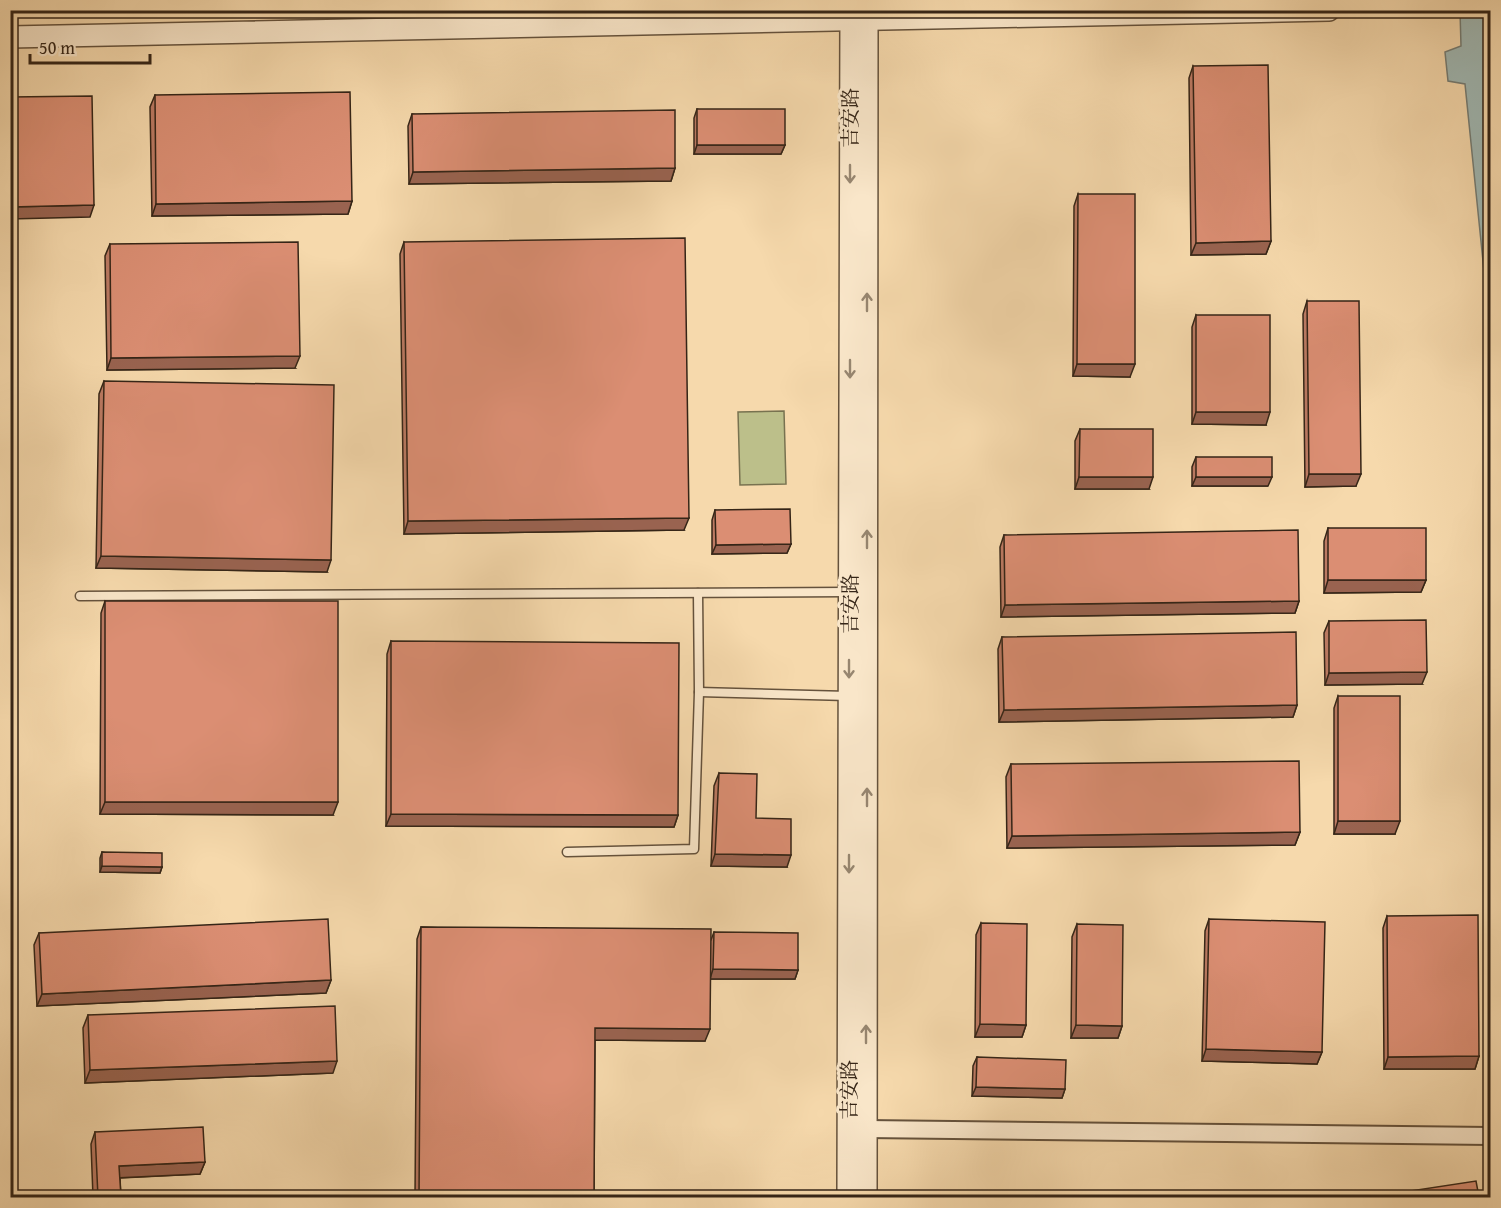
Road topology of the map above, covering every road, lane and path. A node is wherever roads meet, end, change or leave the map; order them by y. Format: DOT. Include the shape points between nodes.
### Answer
graph roads {
  1 [pos="1329,10"];
  2 [pos="859,15"];
  3 [pos="10,37"];
  4 [pos="858,592"];
  5 [pos="698,593"];
  6 [pos="80,596"];
  7 [pos="699,692"];
  8 [pos="858,696"];
  9 [pos="567,852"];
  10 [pos="866,1129"];
  11 [pos="1491,1136"];
  12 [pos="848,1197"];
  13 [pos="866,1197"];
  1 -- 2 [label="street"];
  2 -- 3 [label="street"];
  2 -- 4 [label="street, 吉安路"];
  4 -- 5 [label="lane"];
  4 -- 8 [label="street, 吉安路"];
  5 -- 6 [label="lane"];
  5 -- 7 [label="lane"];
  7 -- 8 [label="lane"];
  7 -- 9 [label="lane" via="694,849"];
  10 -- 8 [label="street, 吉安路, one-way"];
  8 -- 12 [label="street, 吉安路, one-way"];
  10 -- 11 [label="street"];
  10 -- 13 [label="street, 吉安路"];
}
